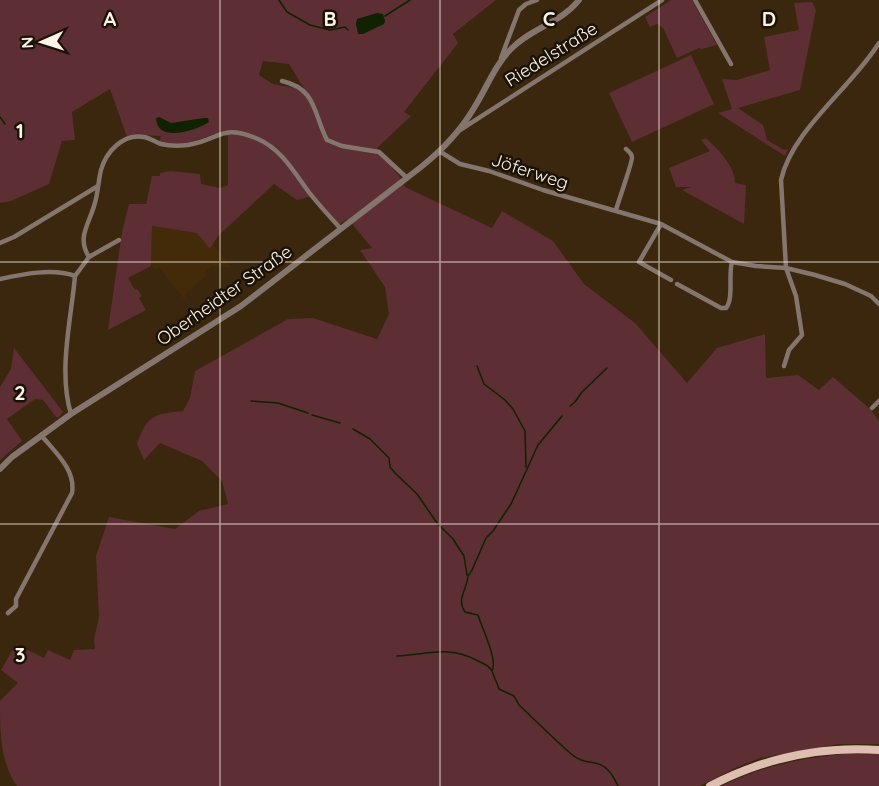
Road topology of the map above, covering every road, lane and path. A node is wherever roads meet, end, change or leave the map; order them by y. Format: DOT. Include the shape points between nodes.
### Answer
graph roads {
  1 [pos="537,0"];
  2 [pos="579,0"];
  3 [pos="662,0"];
  4 [pos="695,0"];
  5 [pos="879,43"];
  6 [pos="731,64"];
  7 [pos="498,66"];
  8 [pos="282,81"];
  9 [pos="455,132"];
  10 [pos="626,149"];
  11 [pos="439,151"];
  12 [pos="407,178"];
  13 [pos="98,186"];
  14 [pos="616,210"];
  15 [pos="661,224"];
  16 [pos="341,229"];
  17 [pos="119,240"];
  18 [pos="0,243"];
  19 [pos="89,257"];
  20 [pos="732,262"];
  21 [pos="786,268"];
  22 [pos="75,276"];
  23 [pos="0,279"];
  24 [pos="671,280"];
  25 [pos="678,284"];
  26 [pos="879,304"];
  27 [pos="784,366"];
  28 [pos="879,400"];
  29 [pos="872,408"];
  30 [pos="71,414"];
  31 [pos="41,435"];
  32 [pos="0,469"];
  33 [pos="8,613"];
  34 [pos="879,750"];
  35 [pos="710,786"];
  1 -- 7 [label="street" via="519,10"];
  2 -- 7 [label="street, Oberheidter Straße" via="563,16 517,43"];
  3 -- 9 [label="street, Riedelstraße"];
  4 -- 6 [label="street"];
  5 -- 21 [label="street" via="794,146 784,168 781,180"];
  7 -- 9 [label="street, Oberheidter Straße" via="473,110"];
  8 -- 12 [label="street" via="300,88 308,97 327,140 379,152"];
  9 -- 11 [label="street, Oberheidter Straße"];
  10 -- 14 [label="street" via="632,160"];
  11 -- 12 [label="street, Oberheidter Straße"];
  11 -- 14 [label="street, Jöferweg" via="460,164"];
  12 -- 16 [label="street, Oberheidter Straße"];
  13 -- 16 [label="street" via="104,161 129,138 186,146 227,132 243,134 277,152"];
  13 -- 18 [label="street"];
  13 -- 19 [label="street" via="82,241"];
  14 -- 15 [label="street, Jöferweg"];
  15 -- 20 [label="street, Jöferweg"];
  15 -- 24 [label="street" via="639,262"];
  16 -- 30 [label="street, Oberheidter Straße" via="241,306"];
  17 -- 19 [label="street"];
  19 -- 22 [label="street"];
  20 -- 21 [label="street, Jöferweg"];
  20 -- 25 [label="street" via="726,308 721,309"];
  21 -- 26 [label="street, Jöferweg" via="845,284"];
  21 -- 27 [label="street" via="796,296 802,335 789,350"];
  22 -- 23 [label="street" via="52,273"];
  22 -- 30 [label="street" via="67,354 66,392"];
  28 -- 29 [label="street"];
  30 -- 31 [label="street, Oberheidter Straße"];
  31 -- 32 [label="street, Oberheidter Straße"];
  31 -- 33 [label="street" via="71,474 72,493 16,599 16,606"];
  34 -- 35 [label="main road" via="801,754 763,764"];
}
